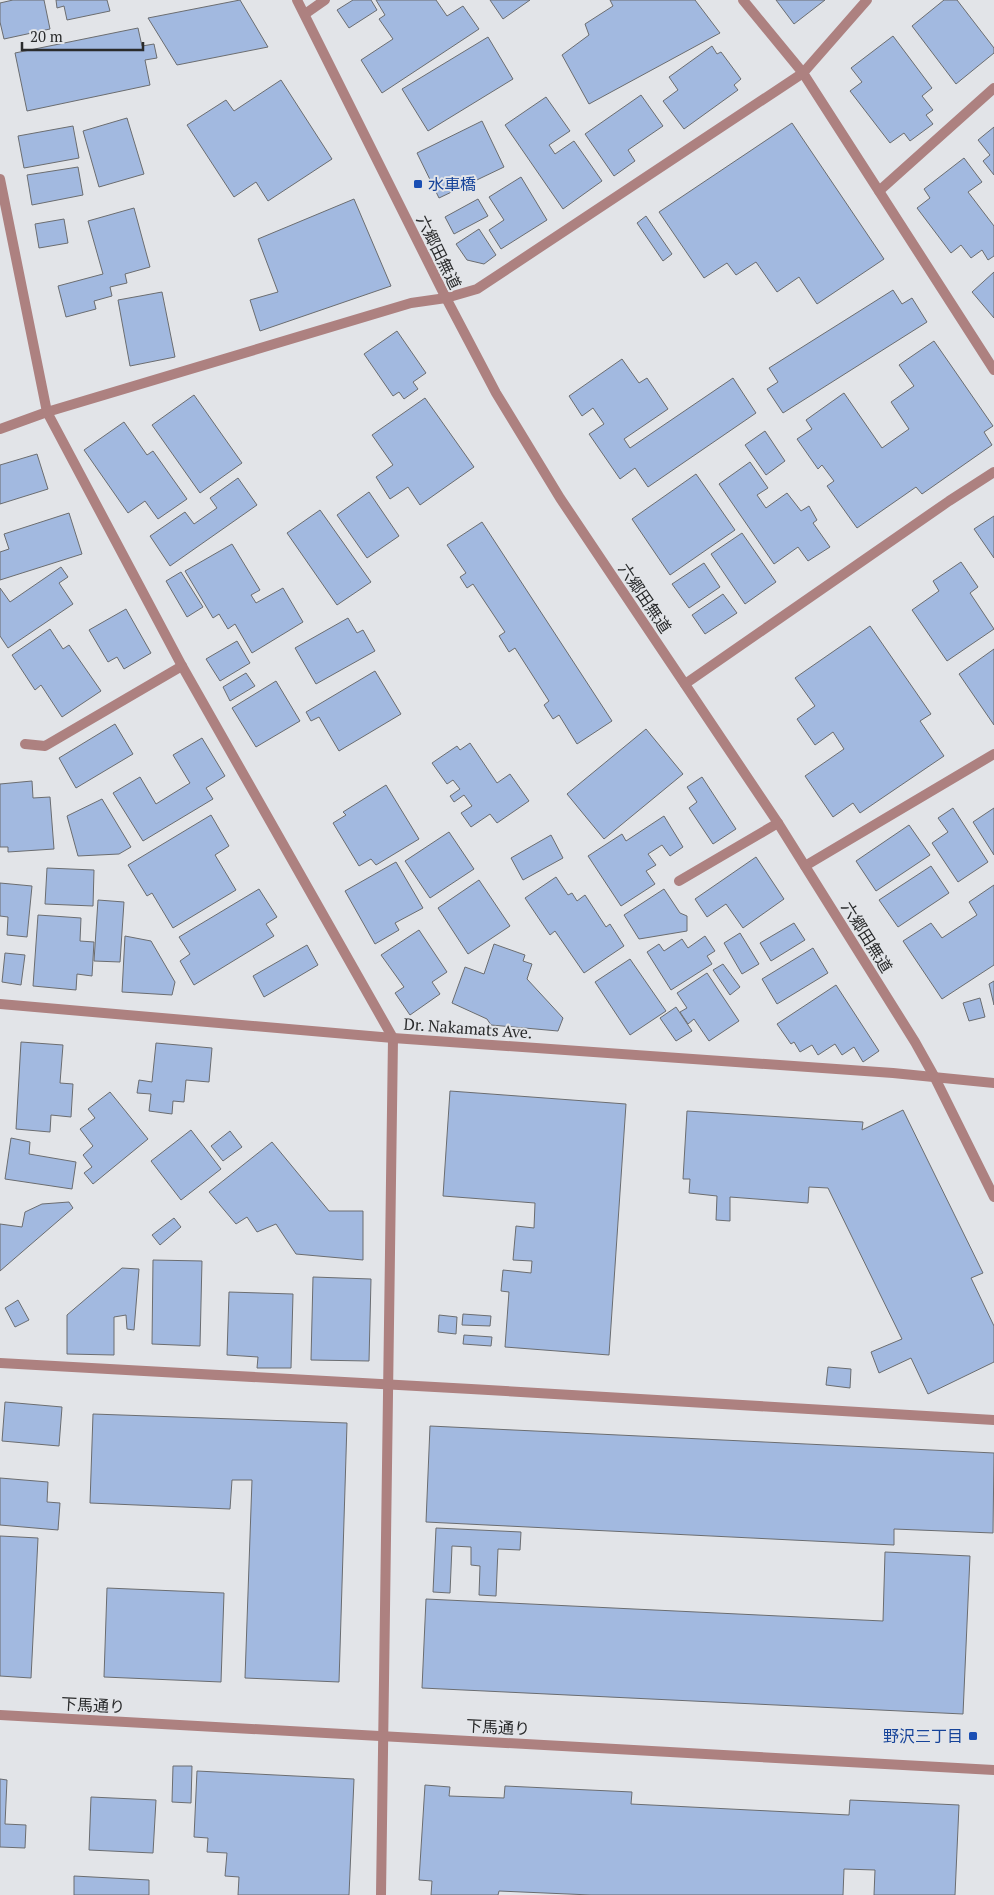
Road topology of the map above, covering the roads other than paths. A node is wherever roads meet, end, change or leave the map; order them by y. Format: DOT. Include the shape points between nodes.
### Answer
graph roads {
  1 [pos="297,0"];
  2 [pos="325,0"];
  3 [pos="743,0"];
  4 [pos="867,0"];
  5 [pos="305,14"];
  6 [pos="803,73"];
  7 [pos="994,88"];
  8 [pos="0,179"];
  9 [pos="879,191"];
  10 [pos="446,298"];
  11 [pos="994,370"];
  12 [pos="47,412"];
  13 [pos="0,429"];
  14 [pos="994,472"];
  15 [pos="182,666"];
  16 [pos="685,684"];
  17 [pos="25,744"];
  18 [pos="994,754"];
  19 [pos="778,823"];
  20 [pos="805,866"];
  21 [pos="679,881"];
  22 [pos="0,1004"];
  23 [pos="392,1038"];
  24 [pos="934,1076"];
  25 [pos="994,1083"];
  26 [pos="994,1197"];
  27 [pos="0,1363"];
  28 [pos="388,1385"];
  29 [pos="994,1420"];
  30 [pos="0,1715"];
  31 [pos="384,1736"];
  32 [pos="994,1770"];
  33 [pos="382,1895"];
  1 -- 5 [label="street, 六郷田無道"];
  2 -- 5 [label="street"];
  3 -- 6 [label="street"];
  4 -- 6 [label="street"];
  5 -- 10 [label="street, 六郷田無道"];
  6 -- 9 [label="street"];
  6 -- 10 [label="street" via="476,289"];
  7 -- 9 [label="street"];
  8 -- 12 [label="street"];
  9 -- 11 [label="street"];
  10 -- 12 [label="street" via="411,303"];
  10 -- 16 [label="street, 六郷田無道" via="496,393 560,498"];
  12 -- 13 [label="street"];
  12 -- 15 [label="street"];
  14 -- 16 [label="street"];
  15 -- 17 [label="street" via="46,746"];
  15 -- 23 [label="street"];
  16 -- 19 [label="street, 六郷田無道"];
  18 -- 20 [label="street"];
  19 -- 20 [label="street, 六郷田無道"];
  19 -- 21 [label="street"];
  20 -- 24 [label="street, 六郷田無道"];
  22 -- 23 [label="street, Dr. Nakamats Ave."];
  23 -- 24 [label="street, Dr. Nakamats Ave."];
  23 -- 28 [label="street"];
  24 -- 25 [label="street, Dr. Nakamats Ave."];
  24 -- 26 [label="street, 六郷田無道"];
  27 -- 28 [label="street"];
  28 -- 29 [label="street"];
  28 -- 31 [label="street"];
  30 -- 31 [label="street, 下馬通り"];
  31 -- 32 [label="street, 下馬通り"];
  31 -- 33 [label="street"];
}
